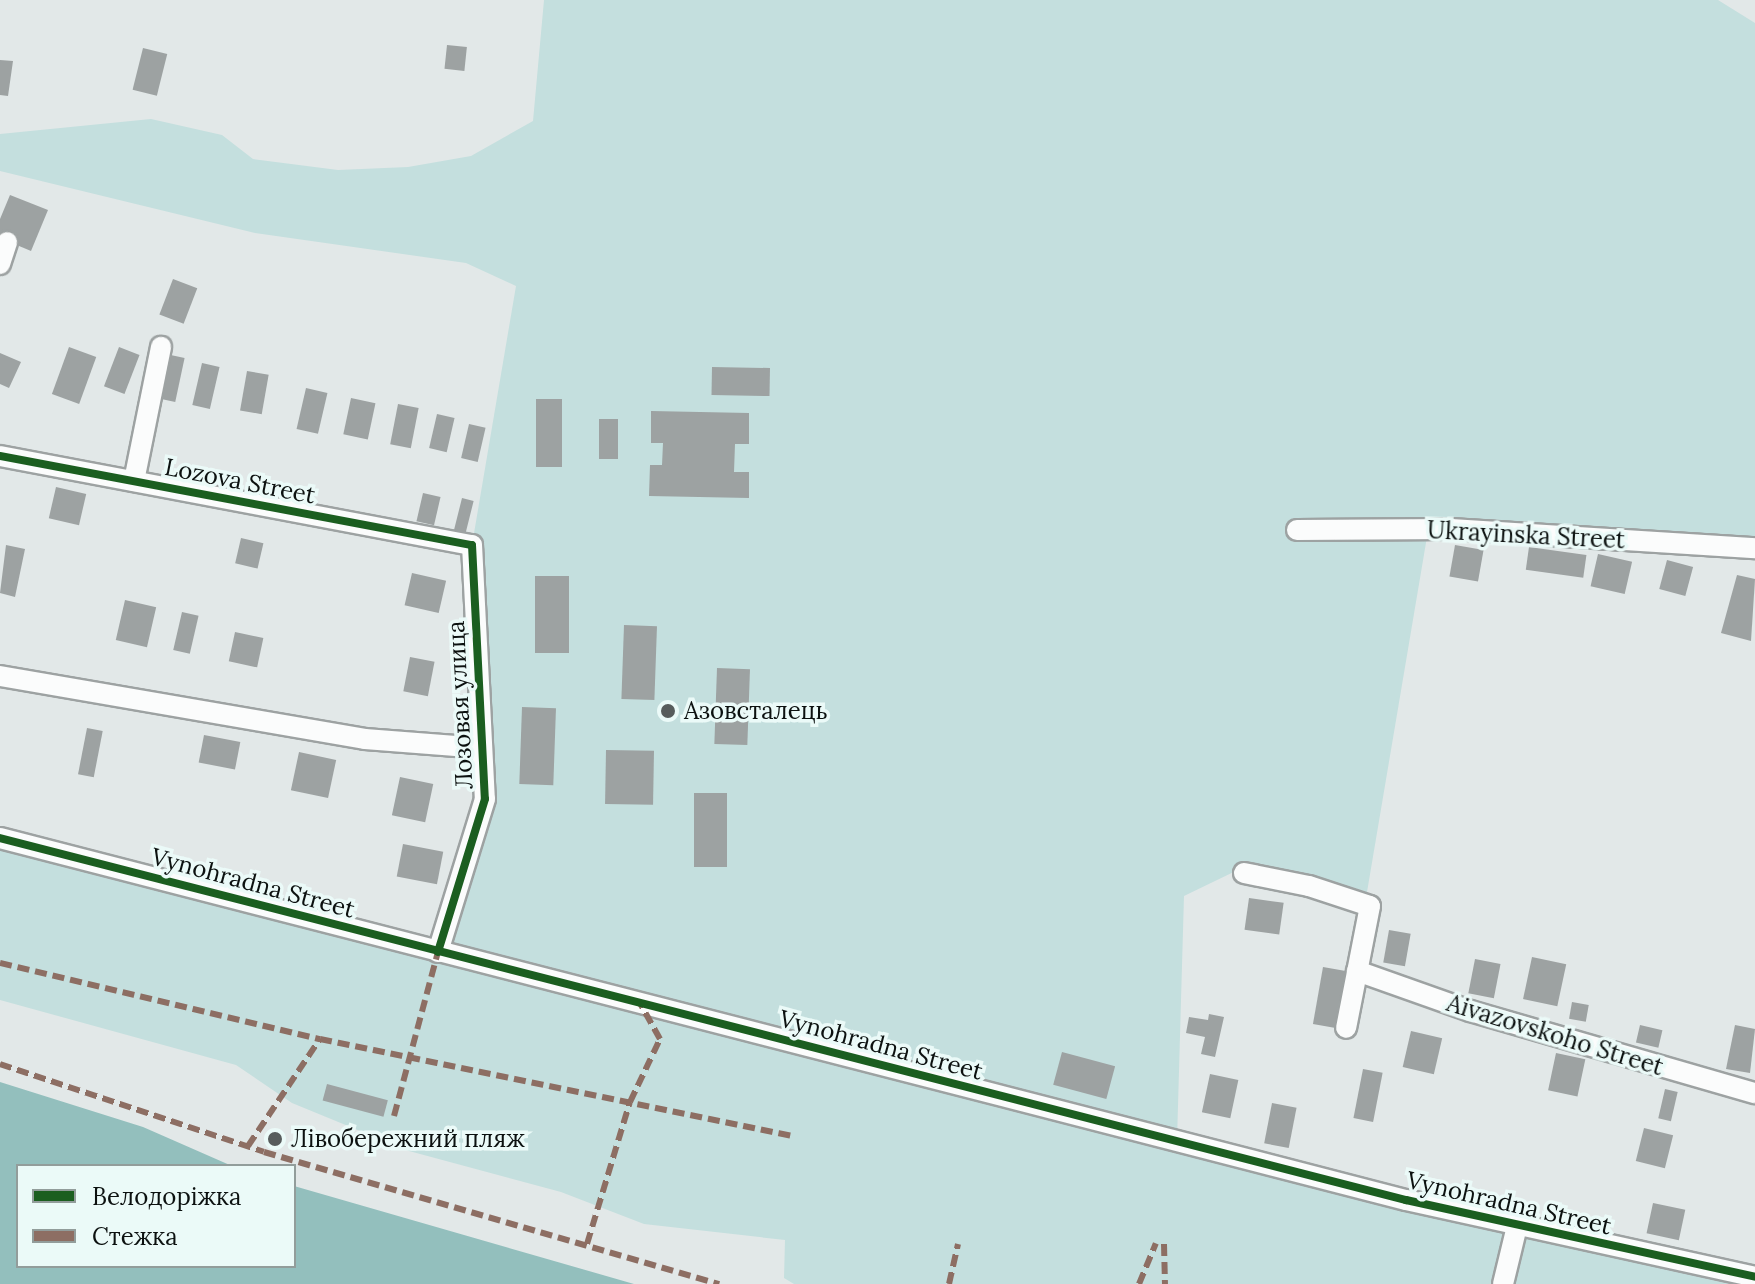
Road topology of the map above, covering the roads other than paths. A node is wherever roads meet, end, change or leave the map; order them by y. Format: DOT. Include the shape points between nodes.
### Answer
graph roads {
  1 [pos="7,242"];
  2 [pos="0,264"];
  3 [pos="161,347"];
  4 [pos="0,456"];
  5 [pos="134,481"];
  6 [pos="1297,530"];
  7 [pos="472,545"];
  8 [pos="1755,548"];
  9 [pos="0,676"];
  10 [pos="482,748"];
  11 [pos="0,838"];
  12 [pos="1244,873"];
  13 [pos="438,952"];
  14 [pos="1357,971"];
  15 [pos="1346,1028"];
  16 [pos="1755,1093"];
  17 [pos="1517,1226"];
  18 [pos="1755,1277"];
  19 [pos="1503,1284"];
  1 -- 2 [label="street"];
  3 -- 5 [label="street"];
  4 -- 5 [label="street, Lozova Street"];
  5 -- 7 [label="street, Lozova Street"];
  6 -- 8 [label="street, Ukrayinska Street" via="1451,529"];
  7 -- 10 [label="street, Лозовая улица"];
  9 -- 10 [label="street" via="365,739"];
  10 -- 13 [label="street, Лозовая улица" via="485,799"];
  11 -- 13 [label="street, Vynohradna Street"];
  12 -- 14 [label="street" via="1370,906"];
  13 -- 17 [label="street, Vynohradna Street"];
  14 -- 15 [label="street"];
  14 -- 16 [label="street, Aivazovskoho Street" via="1470,1011"];
  17 -- 18 [label="street, Vynohradna Street"];
  17 -- 19 [label="street"];
}
